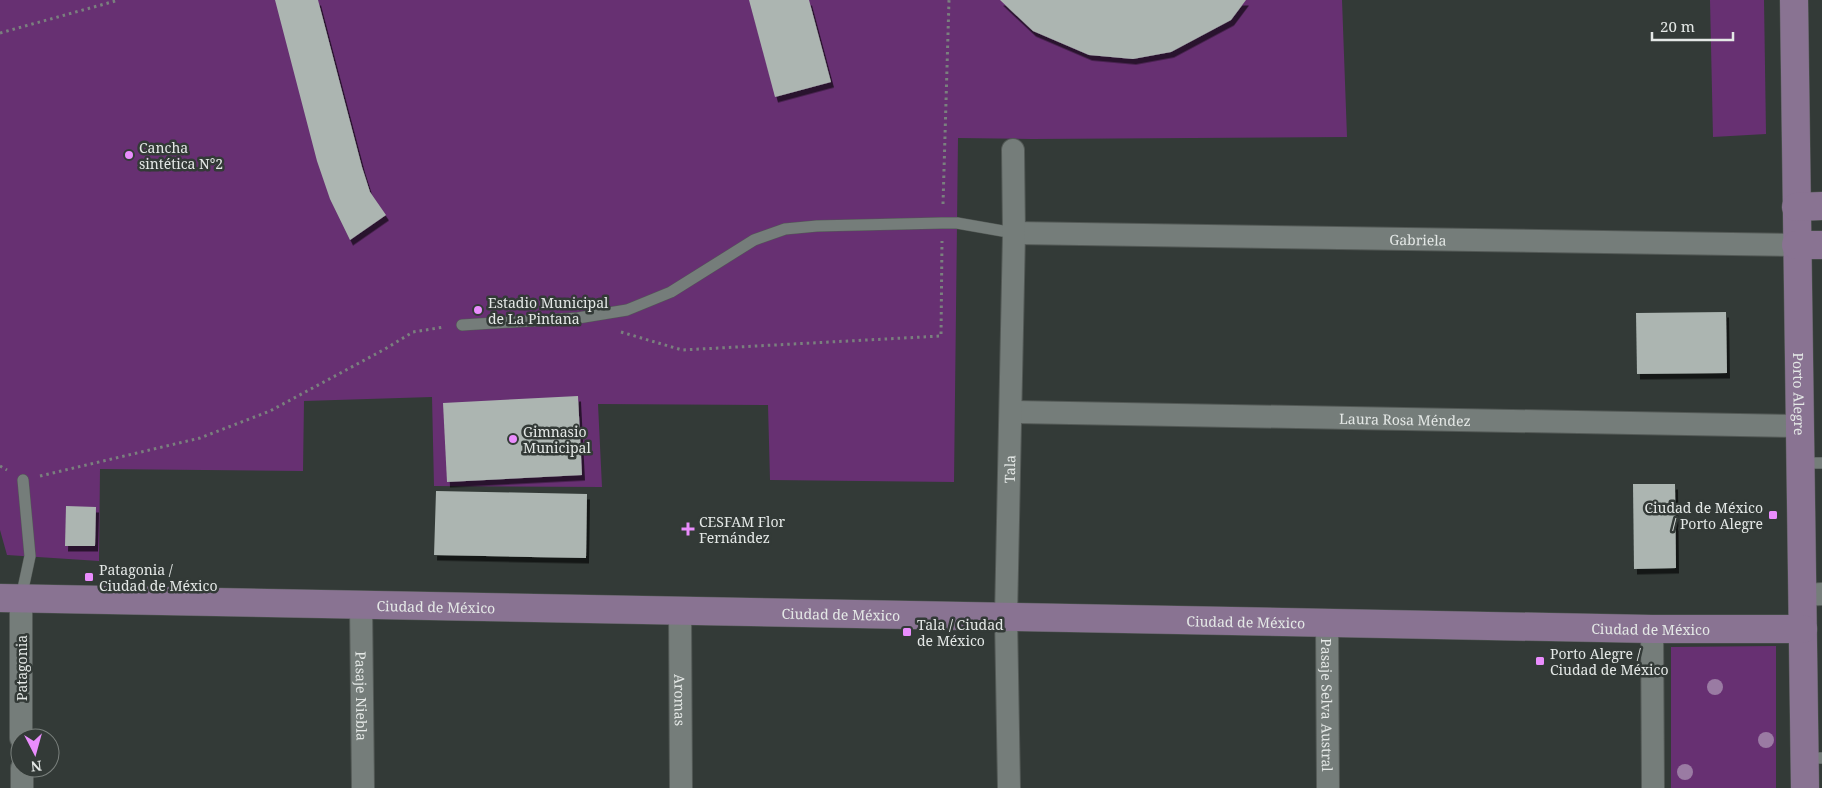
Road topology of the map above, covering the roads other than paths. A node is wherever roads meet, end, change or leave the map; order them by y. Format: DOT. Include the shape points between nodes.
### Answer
graph roads {
  1 [pos="1794,0"];
  2 [pos="1013,150"];
  3 [pos="1809,206"];
  4 [pos="1014,233"];
  5 [pos="1809,245"];
  6 [pos="462,325"];
  7 [pos="1011,412"];
  8 [pos="1799,426"];
  9 [pos="1811,463"];
  10 [pos="23,480"];
  11 [pos="1812,594"];
  12 [pos="10,598"];
  13 [pos="361,604"];
  14 [pos="680,611"];
  15 [pos="1006,617"];
  16 [pos="1327,623"];
  17 [pos="1652,629"];
  18 [pos="1803,629"];
  19 [pos="20,728"];
  20 [pos="1813,758"];
  21 [pos="363,788"];
  22 [pos="681,788"];
  23 [pos="1009,788"];
  24 [pos="1328,788"];
  25 [pos="1653,788"];
  26 [pos="1805,788"];
  1 -- 3 [label="street, Porto Alegre"];
  2 -- 4 [label="street, Tala"];
  3 -- 5 [label="street, Porto Alegre"];
  4 -- 5 [label="street, Gabriela"];
  4 -- 6 [label="lane" via="957,223 785,229 754,240 690,282 627,310 578,318"];
  4 -- 7 [label="street, Tala"];
  5 -- 8 [label="street, Porto Alegre"];
  7 -- 8 [label="street, Laura Rosa Méndez"];
  7 -- 15 [label="street, Tala"];
  8 -- 9 [label="street, Porto Alegre"];
  9 -- 11 [label="street, Porto Alegre"];
  10 -- 12 [label="lane" via="30,556"];
  11 -- 18 [label="street, Porto Alegre"];
  12 -- 13 [label="street, Ciudad de México"];
  12 -- 19 [label="street, Patagonia"];
  13 -- 14 [label="street, Ciudad de México"];
  13 -- 21 [label="street, Pasaje Niebla"];
  14 -- 15 [label="street, Ciudad de México"];
  14 -- 22 [label="street, Aromas"];
  15 -- 16 [label="street, Ciudad de México"];
  15 -- 23 [label="street, Tala"];
  16 -- 17 [label="street, Ciudad de México"];
  16 -- 24 [label="street, Pasaje Selva Austral"];
  17 -- 18 [label="street, Ciudad de México"];
  17 -- 25 [label="street"];
  18 -- 20 [label="street, Porto Alegre"];
  20 -- 26 [label="street, Porto Alegre"];
}
